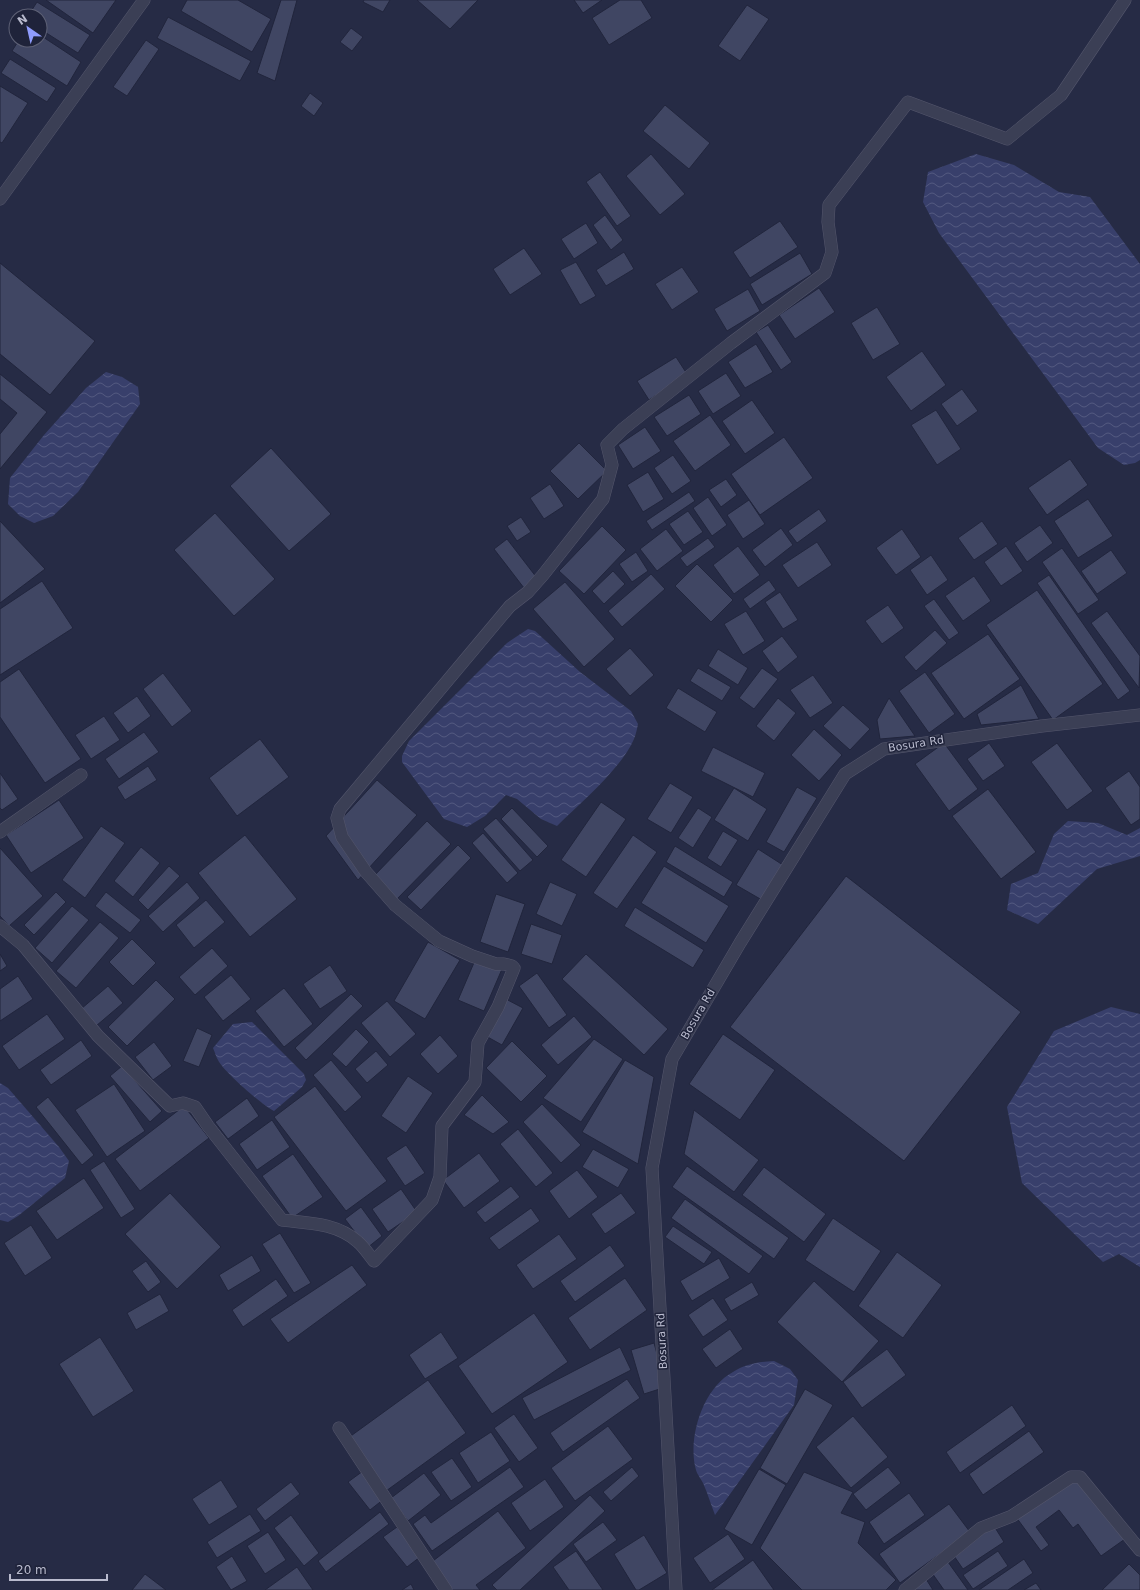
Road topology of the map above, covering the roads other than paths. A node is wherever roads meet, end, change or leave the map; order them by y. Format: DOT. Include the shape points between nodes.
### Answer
graph roads {
  1 [pos="144,0"];
  2 [pos="1125,0"];
  3 [pos="0,199"];
  4 [pos="1140,715"];
  5 [pos="81,775"];
  6 [pos="0,832"];
  7 [pos="0,926"];
  8 [pos="339,1428"];
  9 [pos="1140,1550"];
  10 [pos="446,1590"];
  11 [pos="676,1590"];
  12 [pos="905,1590"];
  1 -- 3 [label="street"];
  2 -- 7 [label="street" via="1061,95 1007,139 908,102 829,205 828,222 832,252 825,273 731,343 610,440 607,444 612,465 603,499 544,575 510,606 340,809 337,818 342,837 366,872 395,905 439,941 472,956 514,968 498,1008 478,1043 475,1082 442,1126 440,1177 432,1200 374,1261 357,1241 336,1228 282,1220 195,1107 183,1103 170,1106 98,1036 22,944"];
  4 -- 11 [label="street, Bosura Rd" via="884,749 845,774 740,943 672,1059 652,1168"];
  5 -- 6 [label="street"];
  8 -- 10 [label="street"];
  9 -- 12 [label="street" via="1080,1477 1071,1477 1012,1516 981,1528"];
}
